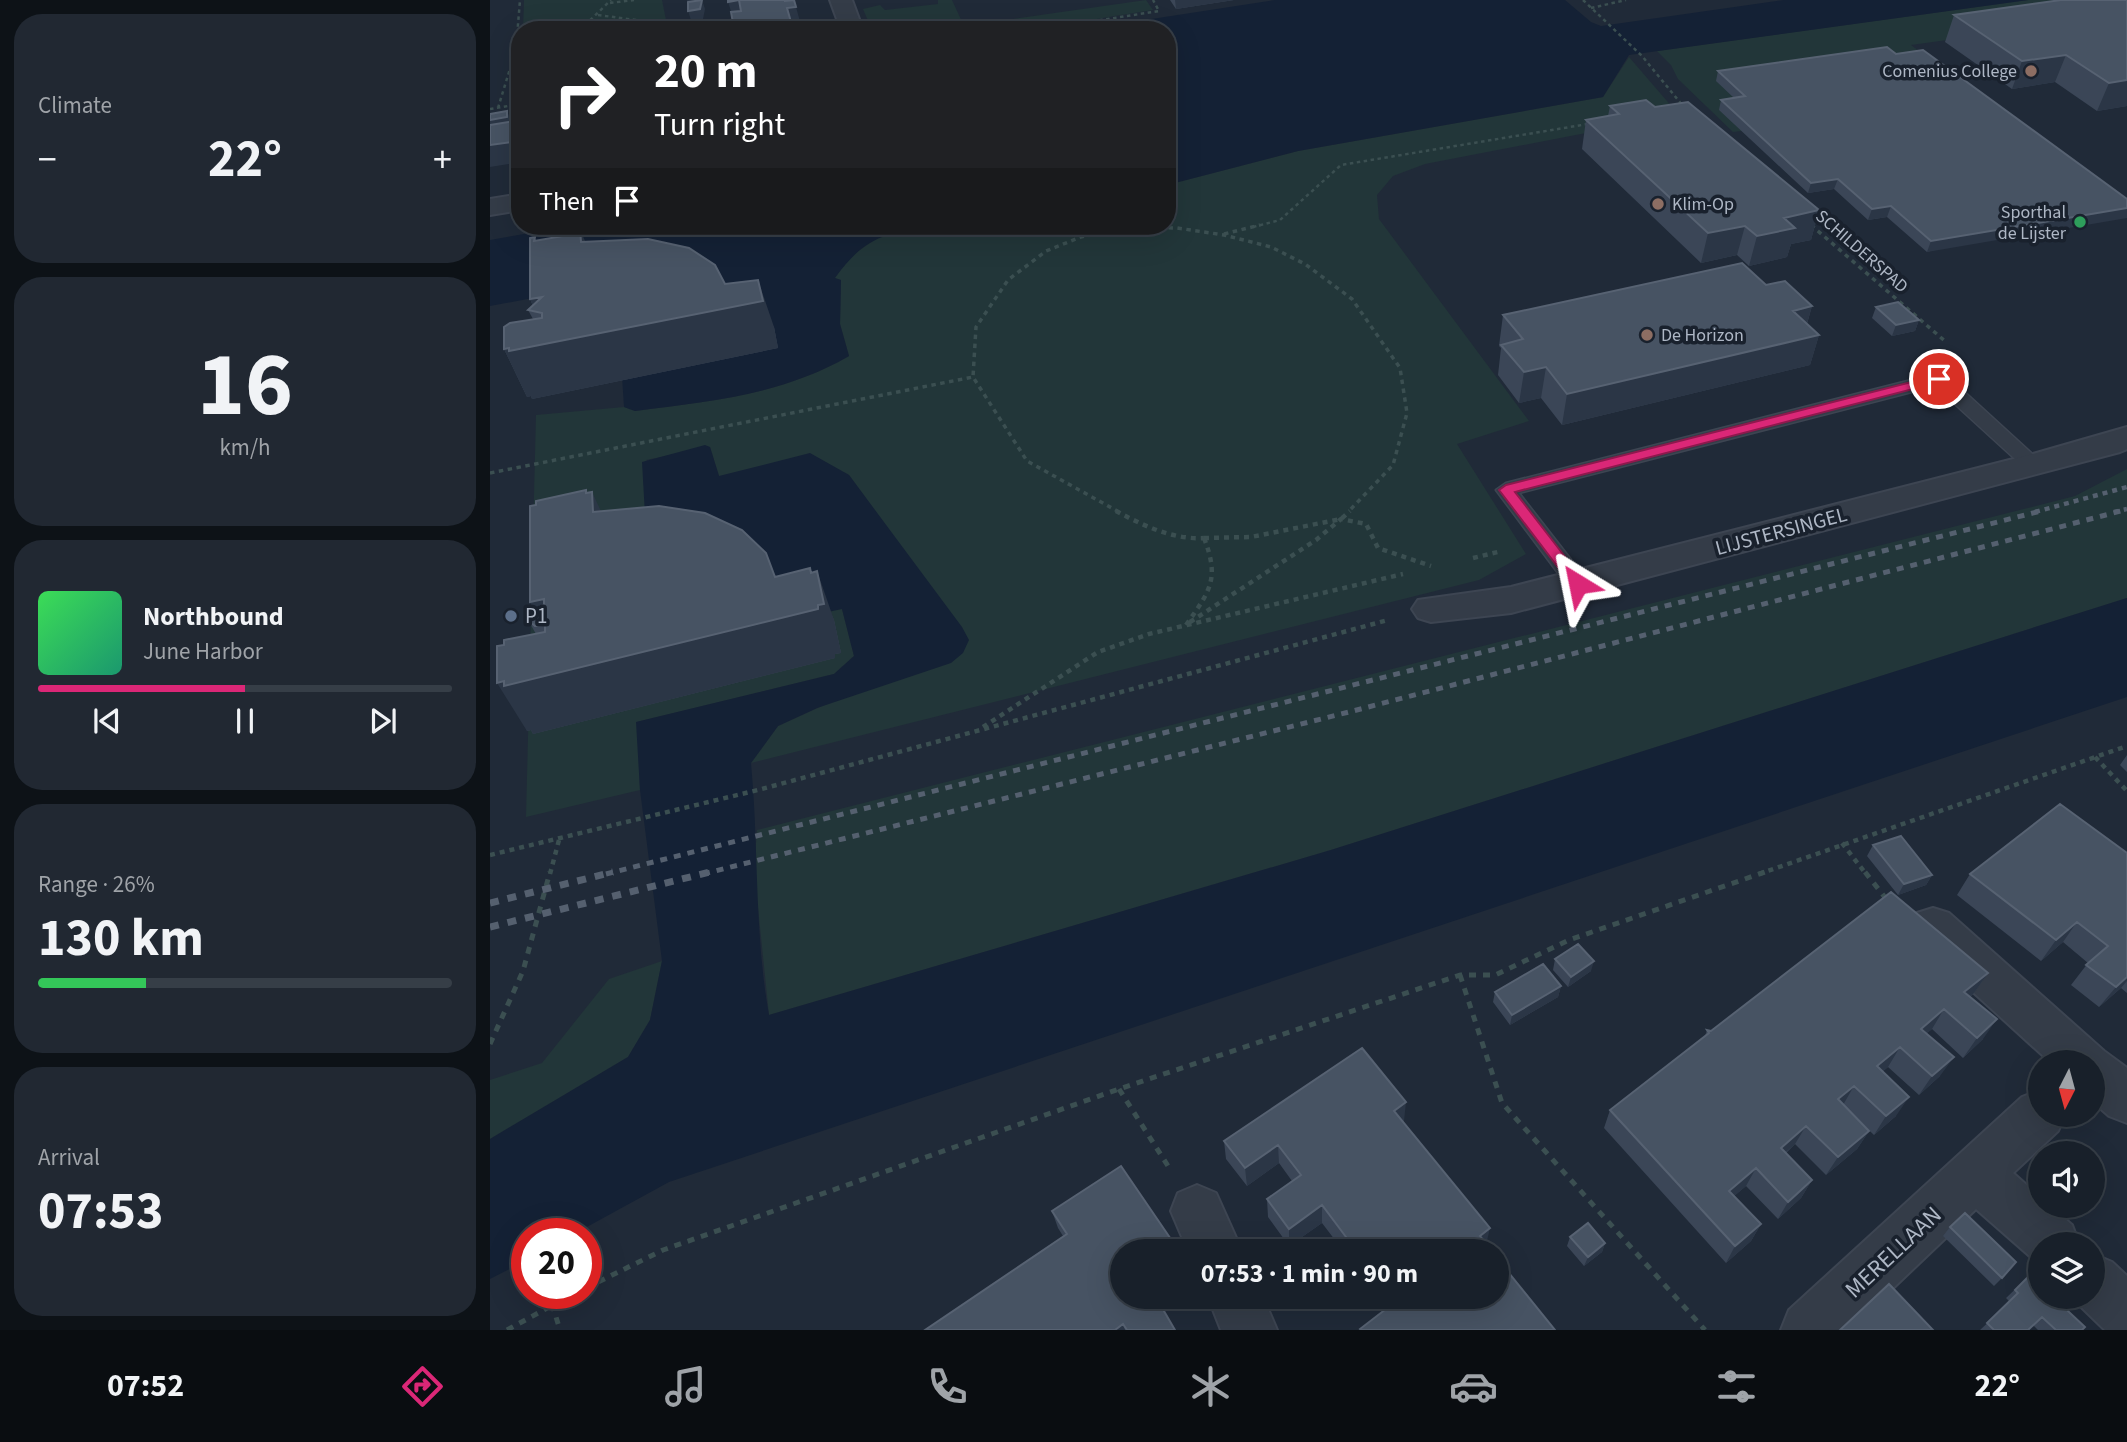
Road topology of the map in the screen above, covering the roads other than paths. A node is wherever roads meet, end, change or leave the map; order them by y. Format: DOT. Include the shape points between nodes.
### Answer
graph roads {
  1 [pos="845,0"];
  2 [pos="850,21"];
  3 [pos="511,204"];
  4 [pos="490,207"];
  5 [pos="2127,437"];
  6 [pos="2033,465"];
  7 [pos="1578,584"];
  8 [pos="1431,609"];
  9 [pos="1933,927"];
  10 [pos="2071,1050"];
  11 [pos="2105,1081"];
  12 [pos="2127,1100"];
  13 [pos="2028,1126"];
  14 [pos="1977,1175"];
  15 [pos="2040,1232"];
  16 [pos="2105,1292"];
  17 [pos="1240,1309"];
  18 [pos="2127,1312"];
  19 [pos="1249,1330"];
  20 [pos="1809,1330"];
  1 -- 2 [label="street"];
  3 -- 4 [label="street"];
  5 -- 6 [label="street, LIJSTERSINGEL"];
  6 -- 7 [label="street, LIJSTERSINGEL"];
  6 -- 7 [label="lane" via="1939,379 1506,490"];
  7 -- 8 [label="street, LIJSTERSINGEL" via="1511,600"];
  9 -- 10 [label="street"];
  11 -- 12 [label="street"];
  13 -- 14 [label="street, MERELLAAN"];
  14 -- 15 [label="street"];
  14 -- 20 [label="street, MERELLAAN"];
  16 -- 18 [label="street"];
  17 -- 19 [label="street"];
}
